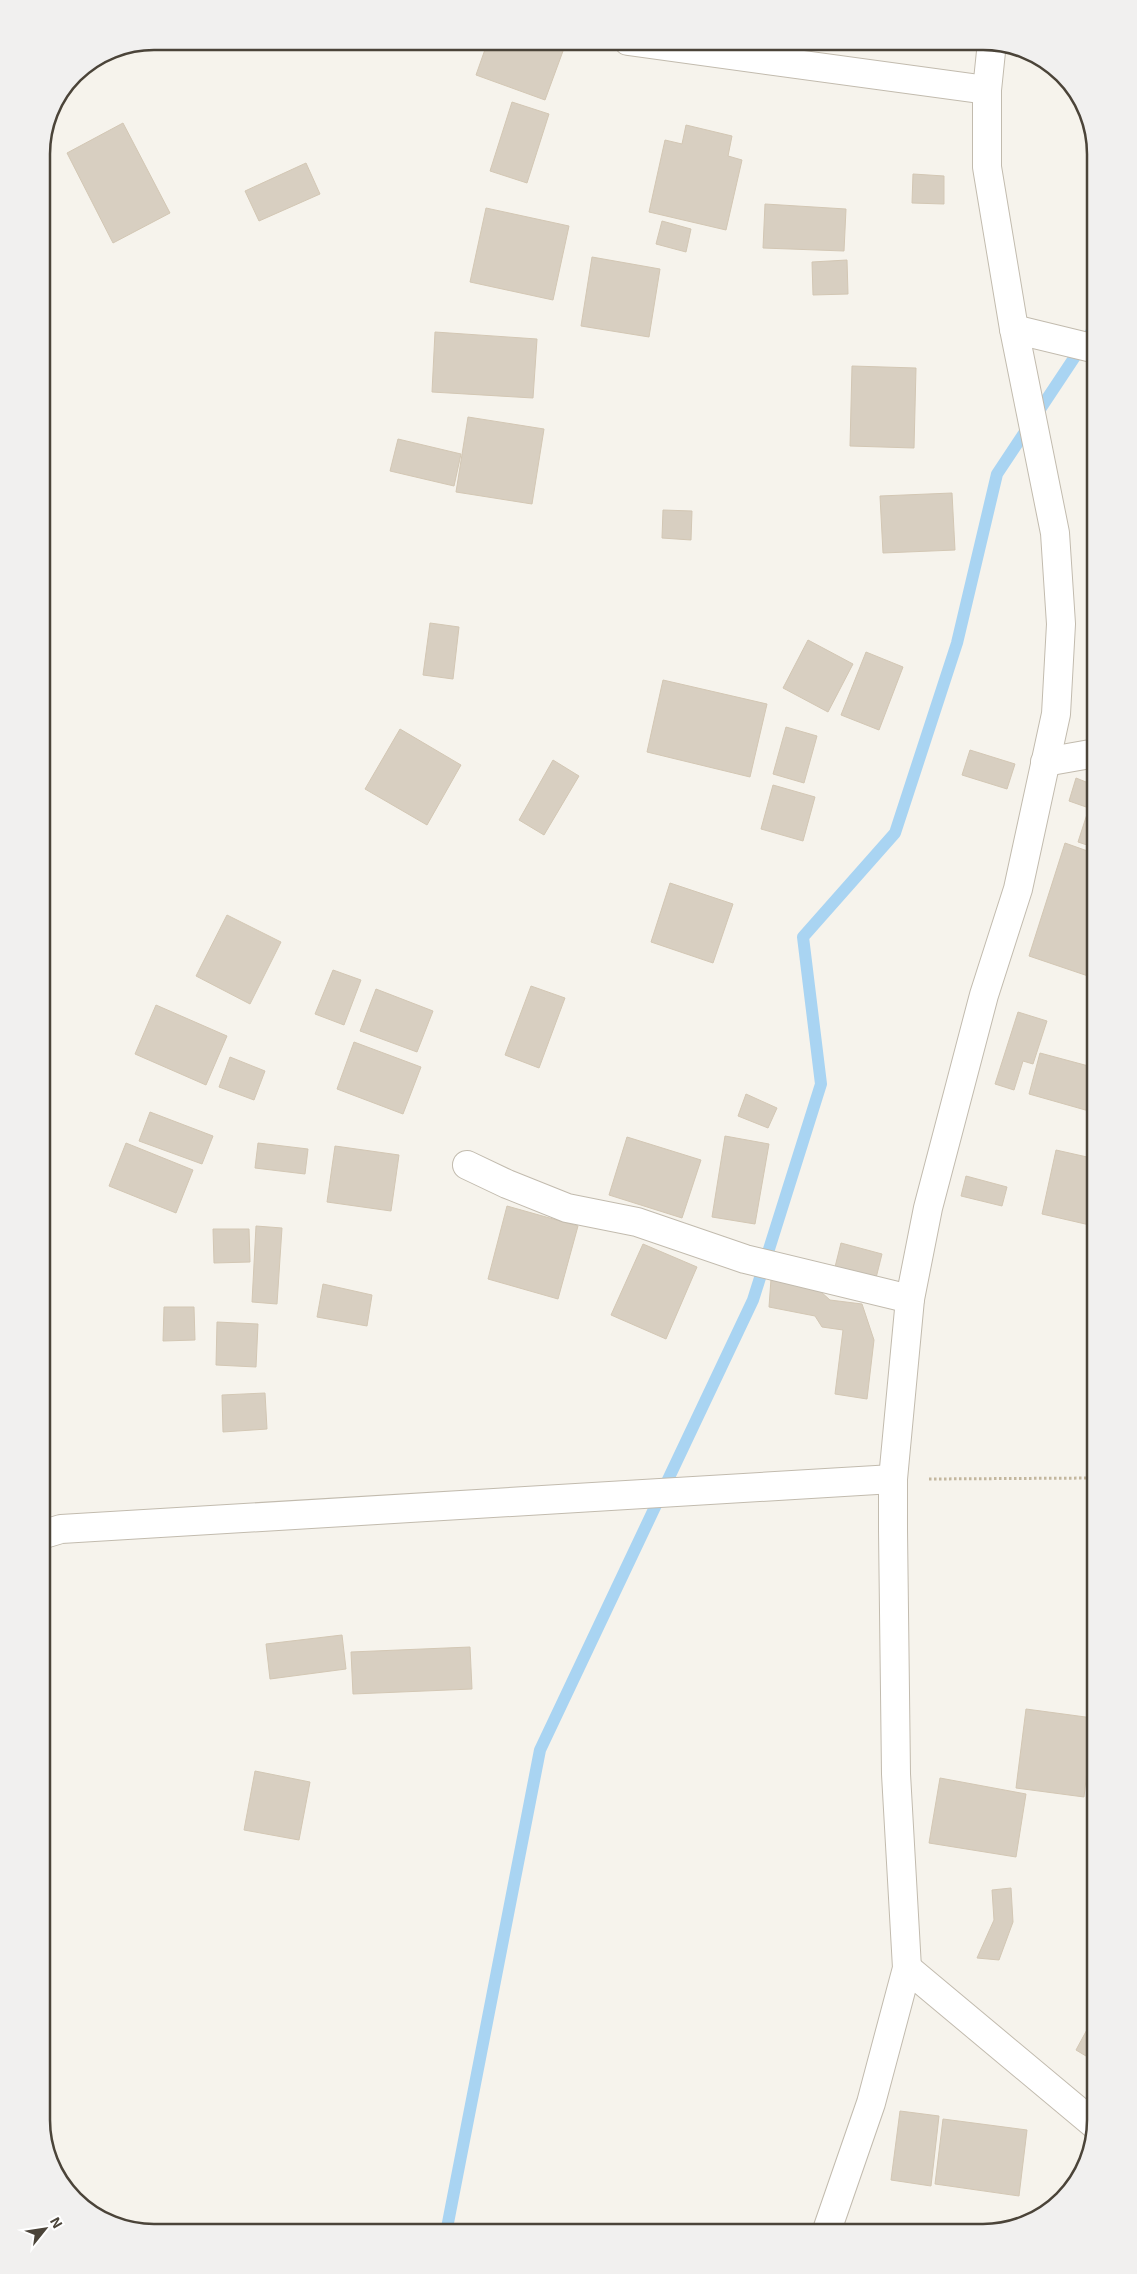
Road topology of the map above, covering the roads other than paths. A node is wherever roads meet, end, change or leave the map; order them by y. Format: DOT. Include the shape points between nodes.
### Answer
graph roads {
  1 [pos="694,50"];
  2 [pos="991,50"];
  3 [pos="987,90"];
  4 [pos="1014,329"];
  5 [pos="1087,347"];
  6 [pos="1087,755"];
  7 [pos="1045,762"];
  8 [pos="468,1165"];
  9 [pos="910,1299"];
  10 [pos="893,1479"];
  11 [pos="50,1532"];
  12 [pos="907,1968"];
  13 [pos="1087,2119"];
  14 [pos="829,2224"];
  1 -- 3 [label="street"];
  2 -- 3 [label="street"];
  3 -- 4 [label="street" via="987,167"];
  4 -- 5 [label="street"];
  4 -- 7 [label="street" via="1055,533 1061,624 1056,714"];
  6 -- 7 [label="street"];
  7 -- 9 [label="street" via="1018,889 984,995 928,1208"];
  8 -- 9 [label="street" via="567,1208 637,1222 745,1259"];
  9 -- 10 [label="street"];
  10 -- 11 [label="street" via="61,1529"];
  10 -- 12 [label="street" via="896,1774"];
  12 -- 13 [label="street"];
  12 -- 14 [label="street" via="870,2103"];
}
